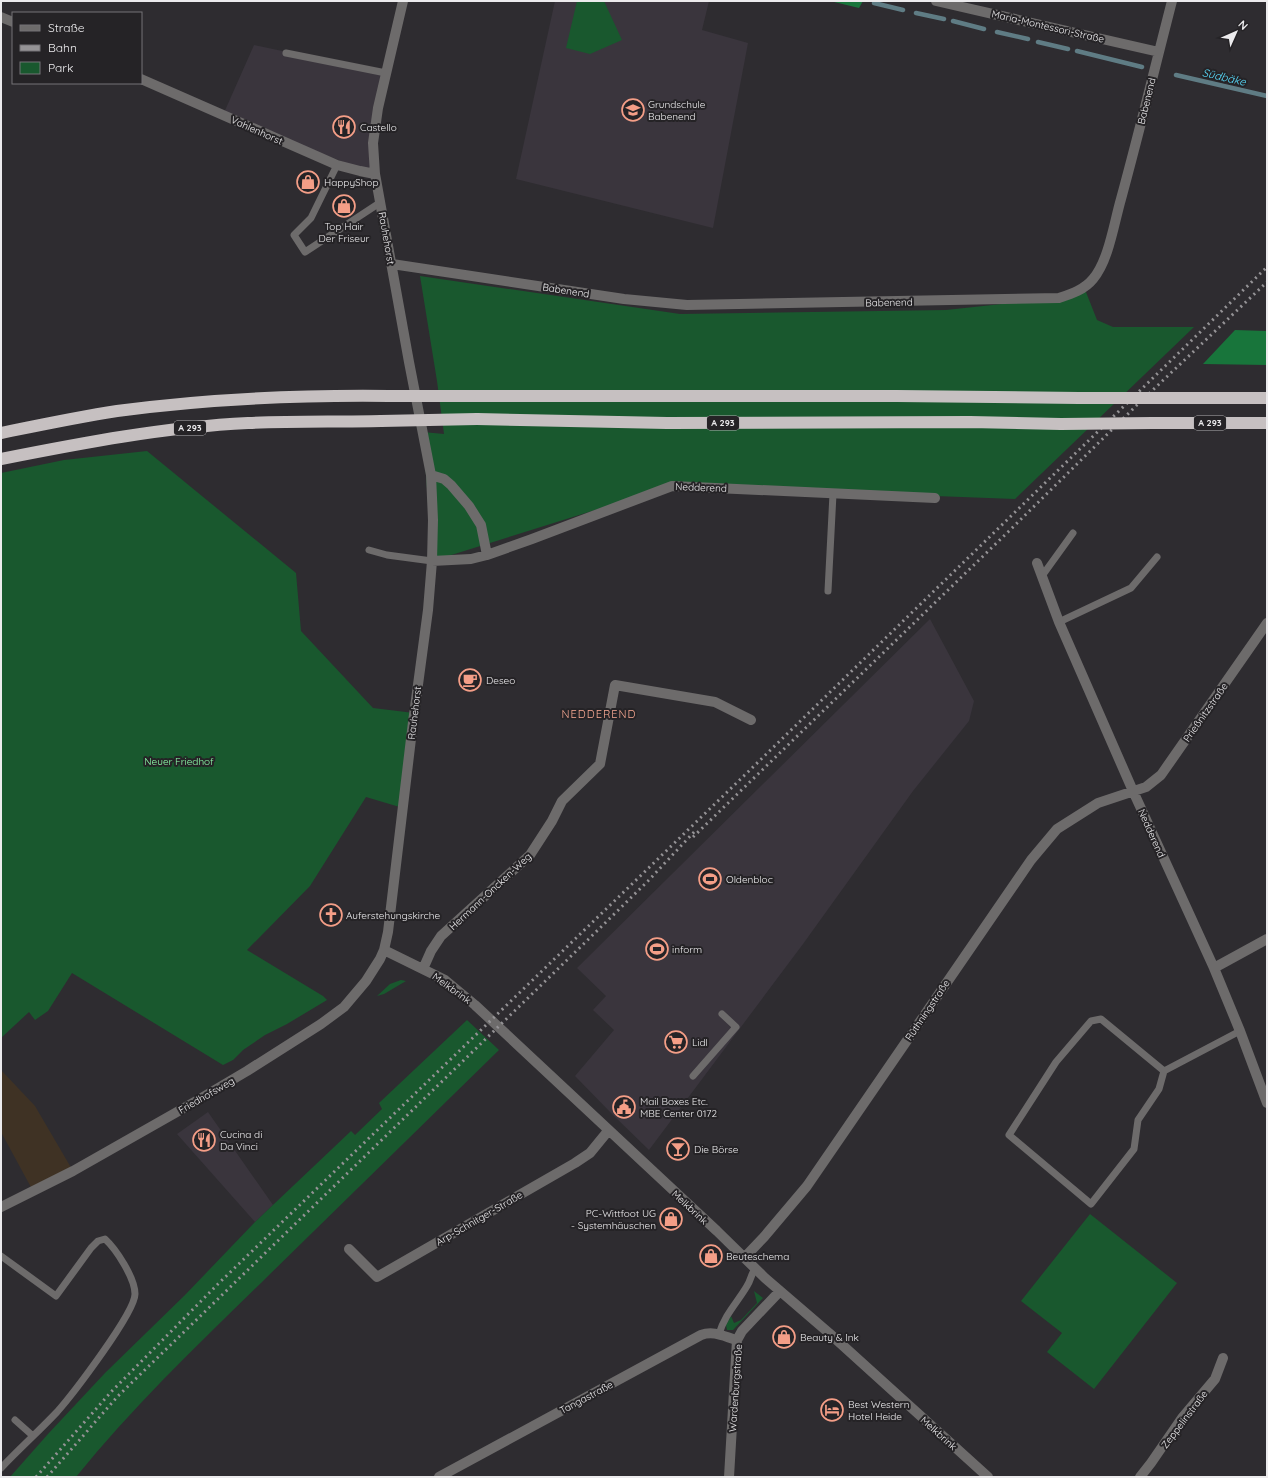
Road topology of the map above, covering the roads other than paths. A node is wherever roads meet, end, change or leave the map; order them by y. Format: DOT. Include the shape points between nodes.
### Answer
graph roads {
  1 [pos="403,1"];
  2 [pos="936,1"];
  3 [pos="1172,1"];
  4 [pos="966,4"];
  5 [pos="1,16"];
  6 [pos="12,22"];
  7 [pos="1159,52"];
  8 [pos="286,53"];
  9 [pos="386,73"];
  10 [pos="142,79"];
  11 [pos="337,165"];
  12 [pos="376,174"];
  13 [pos="381,202"];
  14 [pos="392,264"];
  15 [pos="1267,398"];
  16 [pos="1267,423"];
  17 [pos="1,433"];
  18 [pos="1,459"];
  19 [pos="431,475"];
  20 [pos="833,494"];
  21 [pos="935,498"];
  22 [pos="1073,533"];
  23 [pos="369,550"];
  24 [pos="487,555"];
  25 [pos="1158,557"];
  26 [pos="432,561"];
  27 [pos="1037,563"];
  28 [pos="1042,576"];
  29 [pos="828,591"];
  30 [pos="1059,622"];
  31 [pos="1267,623"];
  32 [pos="751,720"];
  33 [pos="1133,791"];
  34 [pos="1267,939"];
  35 [pos="384,950"];
  36 [pos="1214,968"];
  37 [pos="424,969"];
  38 [pos="722,1014"];
  39 [pos="1240,1031"];
  40 [pos="1164,1071"];
  41 [pos="692,1076"];
  42 [pos="1267,1103"];
  43 [pos="608,1131"];
  44 [pos="1,1207"];
  45 [pos="349,1249"];
  46 [pos="1,1256"];
  47 [pos="744,1258"];
  48 [pos="755,1269"];
  49 [pos="780,1291"];
  50 [pos="719,1334"];
  51 [pos="737,1340"];
  52 [pos="1223,1358"];
  53 [pos="15,1420"];
  54 [pos="33,1436"];
  55 [pos="1,1468"];
  56 [pos="439,1477"];
  57 [pos="729,1477"];
  58 [pos="988,1477"];
  59 [pos="1140,1477"];
  1 -- 9 [label="street, Rauhehorst"];
  2 -- 4 [label="street, Maria-Montessori-Straße"];
  3 -- 7 [label="street, Babenend"];
  4 -- 7 [label="street, Maria-Montessori-Straße"];
  5 -- 6 [label="street"];
  7 -- 14 [label="street, Babenend" via="1107,250 1100,268 1093,280 1084,287 1059,298 687,305 624,299"];
  8 -- 9 [label="lane"];
  9 -- 12 [label="street, Rauhehorst" via="373,143"];
  10 -- 11 [label="street, Vahlenhorst"];
  11 -- 12 [label="street, Vahlenhorst"];
  11 -- 13 [label="lane" via="311,218 294,235 305,252"];
  12 -- 13 [label="street, Rauhehorst"];
  13 -- 14 [label="street, Rauhehorst"];
  14 -- 19 [label="street, Rauhehorst"];
  15 -- 17 [label="highway, bridge" via="301,398 214,401 116,411"];
  16 -- 18 [label="highway, A 293, bridge" via="667,423 476,419 247,423 87,442"];
  19 -- 24 [label="street" via="452,485 469,506 481,525"];
  19 -- 26 [label="street, Rauhehorst" via="434,520"];
  20 -- 21 [label="street, Nedderend"];
  20 -- 24 [label="street, Nedderend" via="672,486"];
  20 -- 29 [label="lane"];
  22 -- 28 [label="lane"];
  23 -- 26 [label="lane"];
  24 -- 26 [label="street, Nedderend" via="455,561"];
  25 -- 30 [label="lane" via="1131,588"];
  26 -- 35 [label="street, Rauhehorst" via="390,920"];
  27 -- 28 [label="street, Nedderend"];
  28 -- 30 [label="street, Nedderend"];
  30 -- 33 [label="street, Nedderend"];
  31 -- 33 [label="street, Prießnitzstraße" via="1161,775 1146,787"];
  32 -- 37 [label="street, Hermann-Oncken-Weg" via="715,702 615,685 600,764 562,801 530,855 441,936 431,951"];
  33 -- 36 [label="street, Nedderend"];
  33 -- 47 [label="street, Rüthningstraße" via="1098,803 1058,829 1031,860 807,1186"];
  34 -- 36 [label="street"];
  35 -- 37 [label="street, Melkbrink"];
  35 -- 44 [label="street, Friedhofsweg" via="375,968 354,997 314,1029 198,1100 73,1171"];
  36 -- 39 [label="street, Nedderend"];
  37 -- 43 [label="street, Melkbrink" via="444,980 475,1005"];
  38 -- 41 [label="lane" via="736,1027"];
  39 -- 40 [label="lane"];
  39 -- 42 [label="street, Nedderend"];
  40 -- 40 [label="lane" via="1101,1020 1091,1021 1056,1062 1009,1135 1091,1204 1134,1149 1138,1120 1159,1089"];
  43 -- 45 [label="street, Arp-Schnitger-Straße" via="590,1153 576,1164 377,1277"];
  43 -- 47 [label="street, Melkbrink"];
  46 -- 54 [label="lane" via="56,1296 92,1248 105,1239 111,1244 131,1279 135,1294 131,1308 97,1358 57,1412"];
  47 -- 48 [label="street, Melkbrink"];
  48 -- 49 [label="street, Melkbrink"];
  48 -- 50 [label="lane" via="727,1315"];
  49 -- 51 [label="street, Wardenburgstraße" via="742,1331"];
  49 -- 58 [label="street, Melkbrink"];
  50 -- 51 [label="street, Tangastraße"];
  50 -- 56 [label="street, Tangastraße" via="701,1335"];
  51 -- 57 [label="street, Wardenburgstraße"];
  52 -- 59 [label="street, Zeppelinstraße" via="1214,1379 1182,1418"];
  53 -- 54 [label="lane"];
  54 -- 55 [label="lane"];
}
